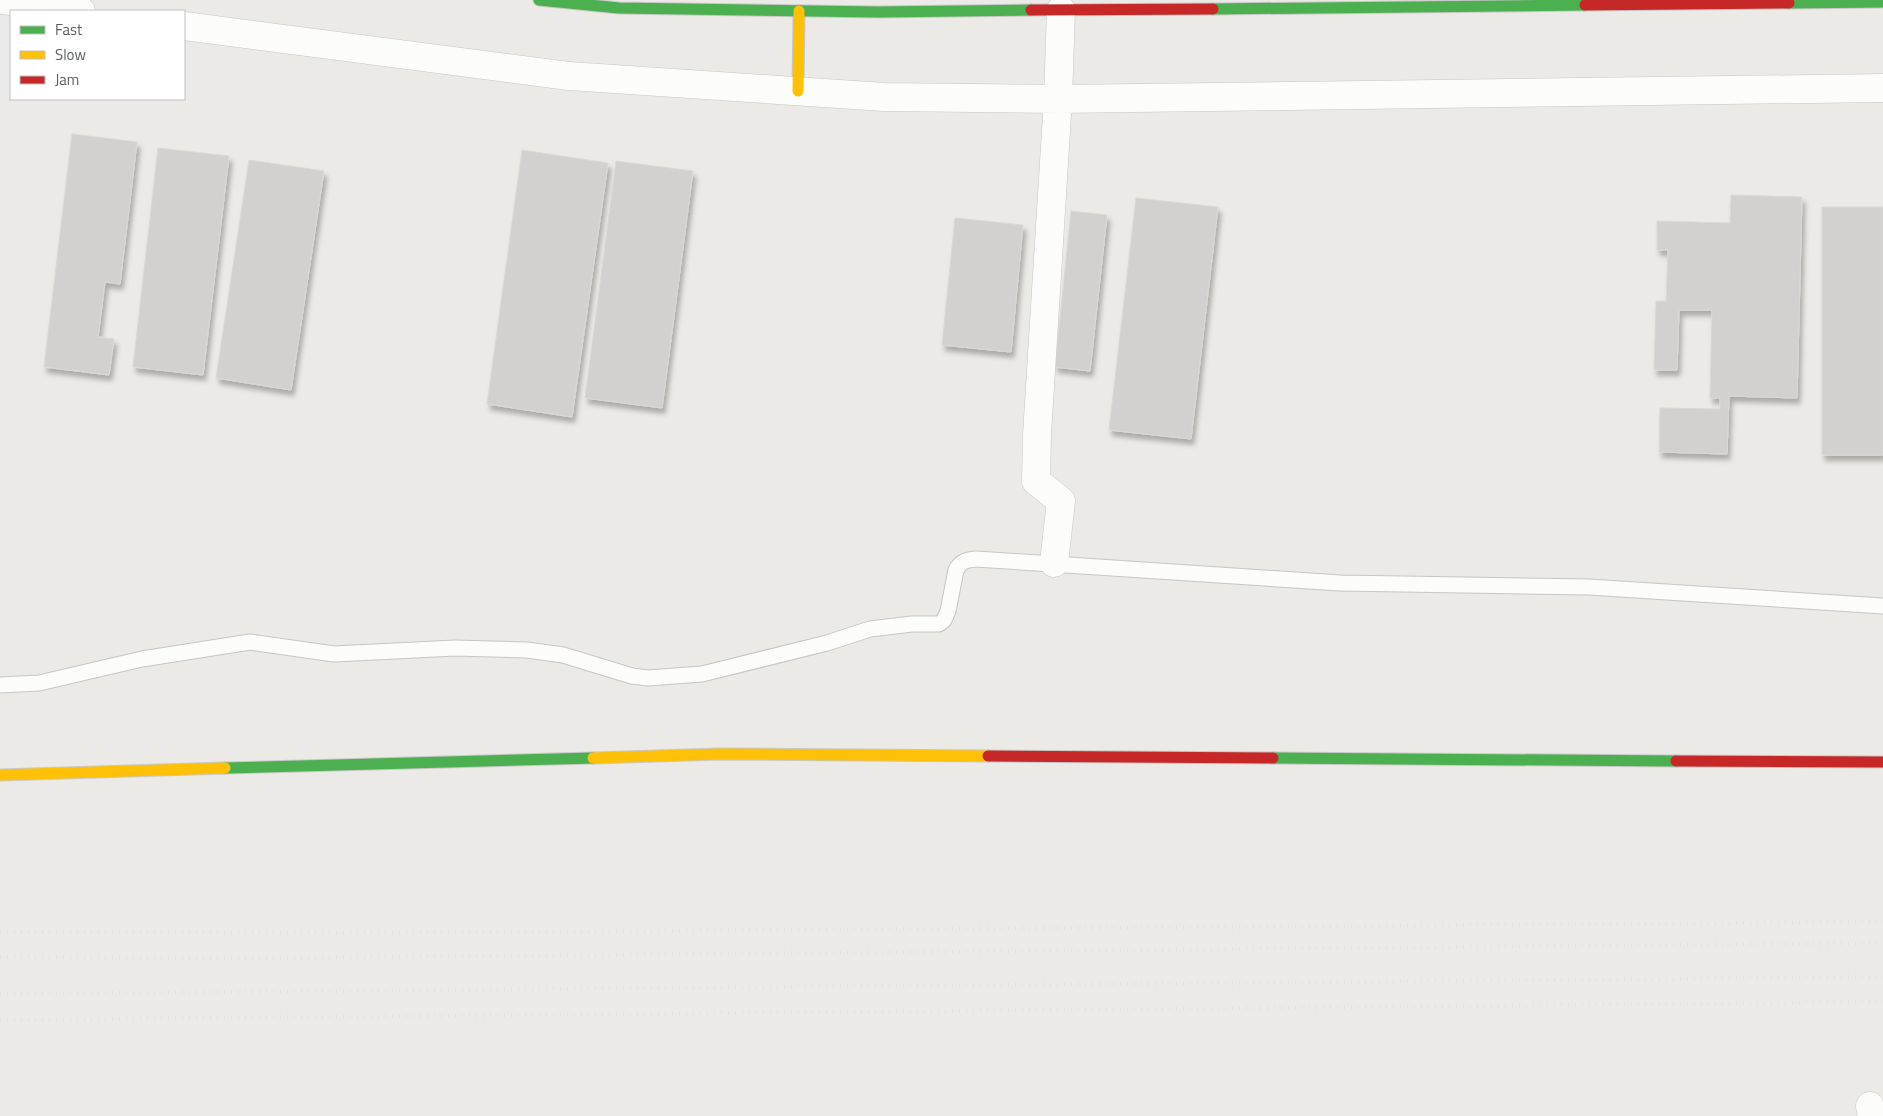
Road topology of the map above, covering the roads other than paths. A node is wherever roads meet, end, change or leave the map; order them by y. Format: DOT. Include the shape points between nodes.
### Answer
graph roads {
  1 [pos="2,0"];
  2 [pos="539,0"];
  3 [pos="1883,2"];
  4 [pos="74,10"];
  5 [pos="1061,10"];
  6 [pos="800,11"];
  7 [pos="185,26"];
  8 [pos="1883,88"];
  9 [pos="798,91"];
  10 [pos="1058,99"];
  11 [pos="1054,563"];
  12 [pos="1883,606"];
  13 [pos="0,684"];
  14 [pos="1883,762"];
  15 [pos="0,775"];
  1 -- 4 [label="street"];
  2 -- 6 [label="street" via="619,8"];
  3 -- 5 [label="street"];
  5 -- 6 [label="street"];
  5 -- 10 [label="street"];
  6 -- 9 [label="street"];
  7 -- 9 [label="street" via="569,76"];
  8 -- 10 [label="street"];
  9 -- 10 [label="street" via="884,97"];
  10 -- 11 [label="street" via="1036,480 1061,501"];
  11 -- 12 [label="lane" via="1340,583 1589,587"];
  11 -- 13 [label="lane" via="966,560 956,570 948,611 939,624 870,629 702,674 632,676 563,655 527,650 455,648 334,654 250,642 142,660 39,683"];
  14 -- 15 [label="street" via="720,754"];
}
